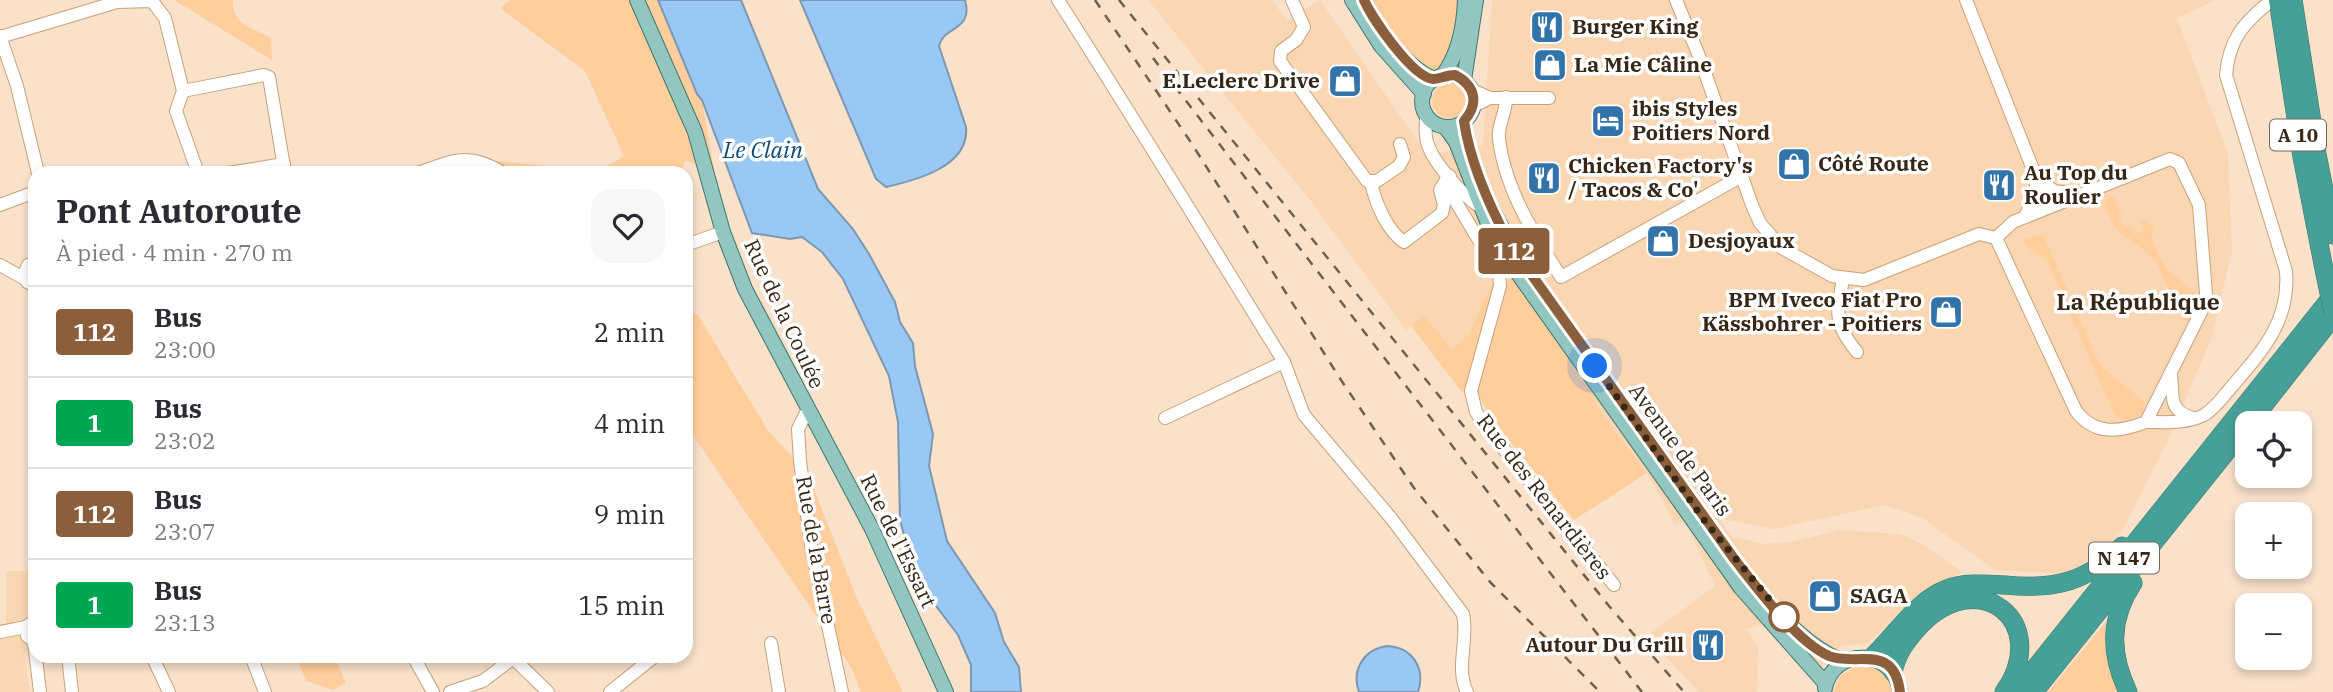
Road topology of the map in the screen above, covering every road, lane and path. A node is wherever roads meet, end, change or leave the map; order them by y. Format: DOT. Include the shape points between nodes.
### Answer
graph roads {
  1 [pos="637,0"];
  2 [pos="1058,0"];
  3 [pos="1292,0"];
  4 [pos="1352,0"];
  5 [pos="1364,0"];
  6 [pos="1465,0"];
  7 [pos="1476,0"];
  8 [pos="1676,0"];
  9 [pos="1966,0"];
  10 [pos="2272,0"];
  11 [pos="2278,0"];
  12 [pos="2292,0"];
  13 [pos="152,1"];
  14 [pos="0,36"];
  15 [pos="1439,77"];
  16 [pos="1468,85"];
  17 [pos="183,90"];
  18 [pos="1424,94"];
  19 [pos="1506,97"];
  20 [pos="1490,98"];
  21 [pos="1549,98"];
  22 [pos="1474,106"];
  23 [pos="1426,116"];
  24 [pos="1464,121"];
  25 [pos="1446,128"];
  26 [pos="1400,144"];
  27 [pos="36,166"];
  28 [pos="196,166"];
  29 [pos="284,166"];
  30 [pos="437,166"];
  31 [pos="490,166"];
  32 [pos="1742,176"];
  33 [pos="2036,177"];
  34 [pos="1448,178"];
  35 [pos="1371,182"];
  36 [pos="2078,194"];
  37 [pos="28,195"];
  38 [pos="2327,203"];
  39 [pos="0,205"];
  40 [pos="1479,206"];
  41 [pos="2025,217"];
  42 [pos="2333,223"];
  43 [pos="723,232"];
  44 [pos="2333,234"];
  45 [pos="1996,238"];
  46 [pos="693,242"];
  47 [pos="28,262"];
  48 [pos="0,264"];
  49 [pos="1843,280"];
  50 [pos="28,284"];
  51 [pos="2333,295"];
  52 [pos="2333,314"];
  53 [pos="2333,325"];
  54 [pos="1857,352"];
  55 [pos="1284,362"];
  56 [pos="2171,374"];
  57 [pos="2270,397"];
  58 [pos="807,411"];
  59 [pos="2254,411"];
  60 [pos="2257,411"];
  61 [pos="1165,418"];
  62 [pos="2193,418"];
  63 [pos="2146,422"];
  64 [pos="2235,431"];
  65 [pos="2235,436"];
  66 [pos="2235,437"];
  67 [pos="2235,449"];
  68 [pos="1614,585"];
  69 [pos="28,624"];
  70 [pos="0,632"];
  71 [pos="771,643"];
  72 [pos="1871,657"];
  73 [pos="1844,661"];
  74 [pos="37,663"];
  75 [pos="69,663"];
  76 [pos="155,663"];
  77 [pos="254,663"];
  78 [pos="417,663"];
  79 [pos="506,663"];
  80 [pos="519,663"];
  81 [pos="646,663"];
  82 [pos="1893,672"];
  83 [pos="1825,688"];
  84 [pos="40,692"];
  85 [pos="72,692"];
  86 [pos="169,692"];
  87 [pos="265,692"];
  88 [pos="432,692"];
  89 [pos="450,692"];
  90 [pos="548,692"];
  91 [pos="610,692"];
  92 [pos="779,692"];
  93 [pos="842,692"];
  94 [pos="946,692"];
  95 [pos="1467,692"];
  96 [pos="1900,692"];
  97 [pos="2004,692"];
  98 [pos="2016,692"];
  99 [pos="2034,692"];
  100 [pos="2127,692"];
  1 -- 43 [label="main road" via="695,132"];
  2 -- 55 [label="street"];
  3 -- 35 [label="street" via="1304,27 1281,51 1280,61"];
  4 -- 18 [label="main road" via="1381,46"];
  5 -- 15 [label="main road" via="1399,50 1423,74"];
  6 -- 15 [label="main road" via="1453,62"];
  7 -- 16 [label="main road"];
  8 -- 32 [label="street"];
  9 -- 33 [label="street"];
  10 -- 62 [label="street" via="2245,22 2232,43 2226,75 2281,251 2286,301 2266,346 2217,403"];
  11 -- 52 [label="highway, A 10, bridge"];
  12 -- 38 [label="highway, A 10"];
  13 -- 14 [label="street" via="117,2"];
  13 -- 17 [label="street" via="165,18"];
  14 -- 27 [label="street"];
  15 -- 16 [label="main road"];
  15 -- 18 [label="main road"];
  16 -- 20 [label="street"];
  16 -- 22 [label="main road"];
  17 -- 28 [label="street" via="176,111"];
  17 -- 29 [label="street" via="270,77"];
  18 -- 23 [label="main road"];
  19 -- 20 [label="street"];
  19 -- 21 [label="street"];
  19 -- 32 [label="street" via="1499,136 1507,173 1533,232 1561,277"];
  20 -- 22 [label="street"];
  22 -- 24 [label="main road"];
  23 -- 25 [label="main road"];
  23 -- 34 [label="street, Rue des Renardières" via="1427,144"];
  24 -- 25 [label="main road"];
  24 -- 73 [label="main road, Avenue de Paris" via="1488,199 1509,243 1647,441 1764,596 1818,649"];
  25 -- 40 [label="main road, Avenue de Paris" via="1456,142"];
  26 -- 35 [label="street" via="1403,162"];
  30 -- 31 [label="street" via="454,160 478,160"];
  32 -- 49 [label="street" via="1760,223 1773,239 1794,257"];
  33 -- 36 [label="street" via="2054,191"];
  33 -- 41 [label="street" via="2036,192"];
  34 -- 35 [label="street" via="1440,190 1442,213 1404,242 1395,236"];
  34 -- 40 [label="street, Rue des Renardières"];
  34 -- 68 [label="street, Rue des Renardières" via="1449,191 1499,274 1496,304 1471,391 1476,412"];
  36 -- 41 [label="street"];
  36 -- 56 [label="street" via="2170,159 2179,163 2199,205 2206,294"];
  37 -- 39 [label="street"];
  38 -- 42 [label="highway"];
  38 -- 44 [label="highway, A 10"];
  40 -- 83 [label="main road, Avenue de Paris" via="1509,261 1699,531 1756,607 1812,664"];
  41 -- 45 [label="street" via="2012,222"];
  43 -- 46 [label="street, Rue de la Coulée"];
  43 -- 58 [label="main road, Rue de la Coulée" via="745,289"];
  45 -- 49 [label="street" via="1979,234 1882,275"];
  45 -- 63 [label="street" via="2082,419 2112,431"];
  47 -- 48 [label="street"];
  48 -- 50 [label="street"];
  49 -- 54 [label="street" via="1839,328"];
  51 -- 59 [label="highway, N 147"];
  52 -- 57 [label="highway"];
  53 -- 57 [label="highway"];
  55 -- 61 [label="street"];
  55 -- 95 [label="street" via="1304,415 1463,614 1461,666"];
  56 -- 62 [label="street" via="2172,403"];
  56 -- 63 [label="street"];
  57 -- 60 [label="highway"];
  58 -- 93 [label="street, Rue de la Barre" via="798,429 800,461 811,545"];
  58 -- 94 [label="main road, Rue de l'Essart" via="872,529"];
  62 -- 63 [label="street"];
  64 -- 72 [label="highway" via="2201,454 2145,522 2093,572 2052,587 1978,584 1947,589 1924,603"];
  65 -- 98 [label="highway, N 147"];
  66 -- 99 [label="highway, N 147"];
  67 -- 100 [label="highway" via="2121,604 2113,645"];
  69 -- 70 [label="street"];
  71 -- 92 [label="street"];
  72 -- 73 [label="main road"];
  72 -- 82 [label="main road"];
  73 -- 83 [label="main road" via="1830,674"];
  74 -- 84 [label="street"];
  75 -- 85 [label="street"];
  76 -- 86 [label="street"];
  77 -- 87 [label="street"];
  78 -- 88 [label="street"];
  79 -- 89 [label="street" via="483,681"];
  80 -- 90 [label="street"];
  81 -- 91 [label="street"];
  82 -- 96 [label="main road"];
  82 -- 97 [label="highway" via="1902,646 1934,611 1951,601 1980,600 2002,610 2018,634 2019,661"];
}
